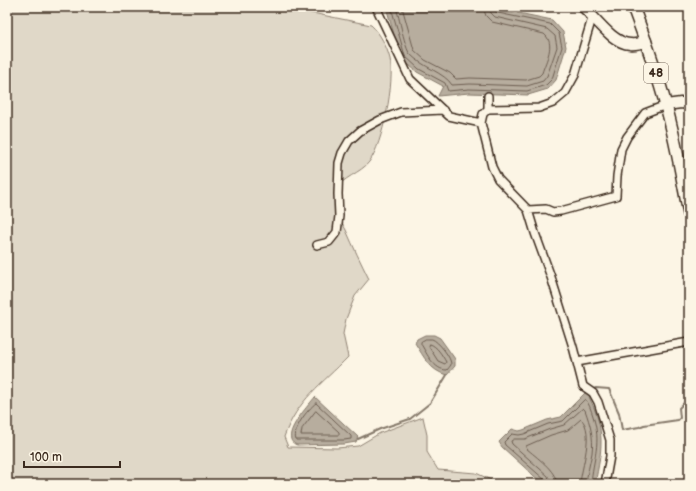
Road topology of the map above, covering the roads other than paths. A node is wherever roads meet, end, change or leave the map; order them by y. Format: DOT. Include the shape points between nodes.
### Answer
graph roads {
  1 [pos="376,7"];
  2 [pos="584,7"];
  3 [pos="633,7"];
  4 [pos="593,15"];
  5 [pos="646,41"];
  6 [pos="488,96"];
  7 [pos="689,104"];
  8 [pos="666,105"];
  9 [pos="488,109"];
  10 [pos="443,110"];
  11 [pos="481,123"];
  12 [pos="528,210"];
  13 [pos="689,214"];
  14 [pos="317,245"];
  15 [pos="689,342"];
  16 [pos="577,362"];
  17 [pos="605,484"];
  1 -- 10 [label="street" via="410,79"];
  2 -- 4 [label="main road"];
  3 -- 5 [label="main road, 48"];
  4 -- 5 [label="main road" via="619,41 628,44"];
  4 -- 9 [label="street" via="575,75 565,93 553,103 539,108"];
  5 -- 8 [label="main road, 48"];
  6 -- 9 [label="street"];
  7 -- 8 [label="main road"];
  8 -- 12 [label="street" via="645,113 627,136 621,149 616,176 616,196 561,211"];
  8 -- 13 [label="main road, 48"];
  9 -- 11 [label="street" via="483,114"];
  10 -- 11 [label="street" via="449,116"];
  10 -- 14 [label="street" via="401,112 360,131 349,142 339,164 337,232 329,242"];
  11 -- 12 [label="street" via="492,167 498,179"];
  12 -- 16 [label="street"];
  15 -- 16 [label="street"];
  16 -- 17 [label="street" via="583,386 593,393 598,402 610,440"];
}
